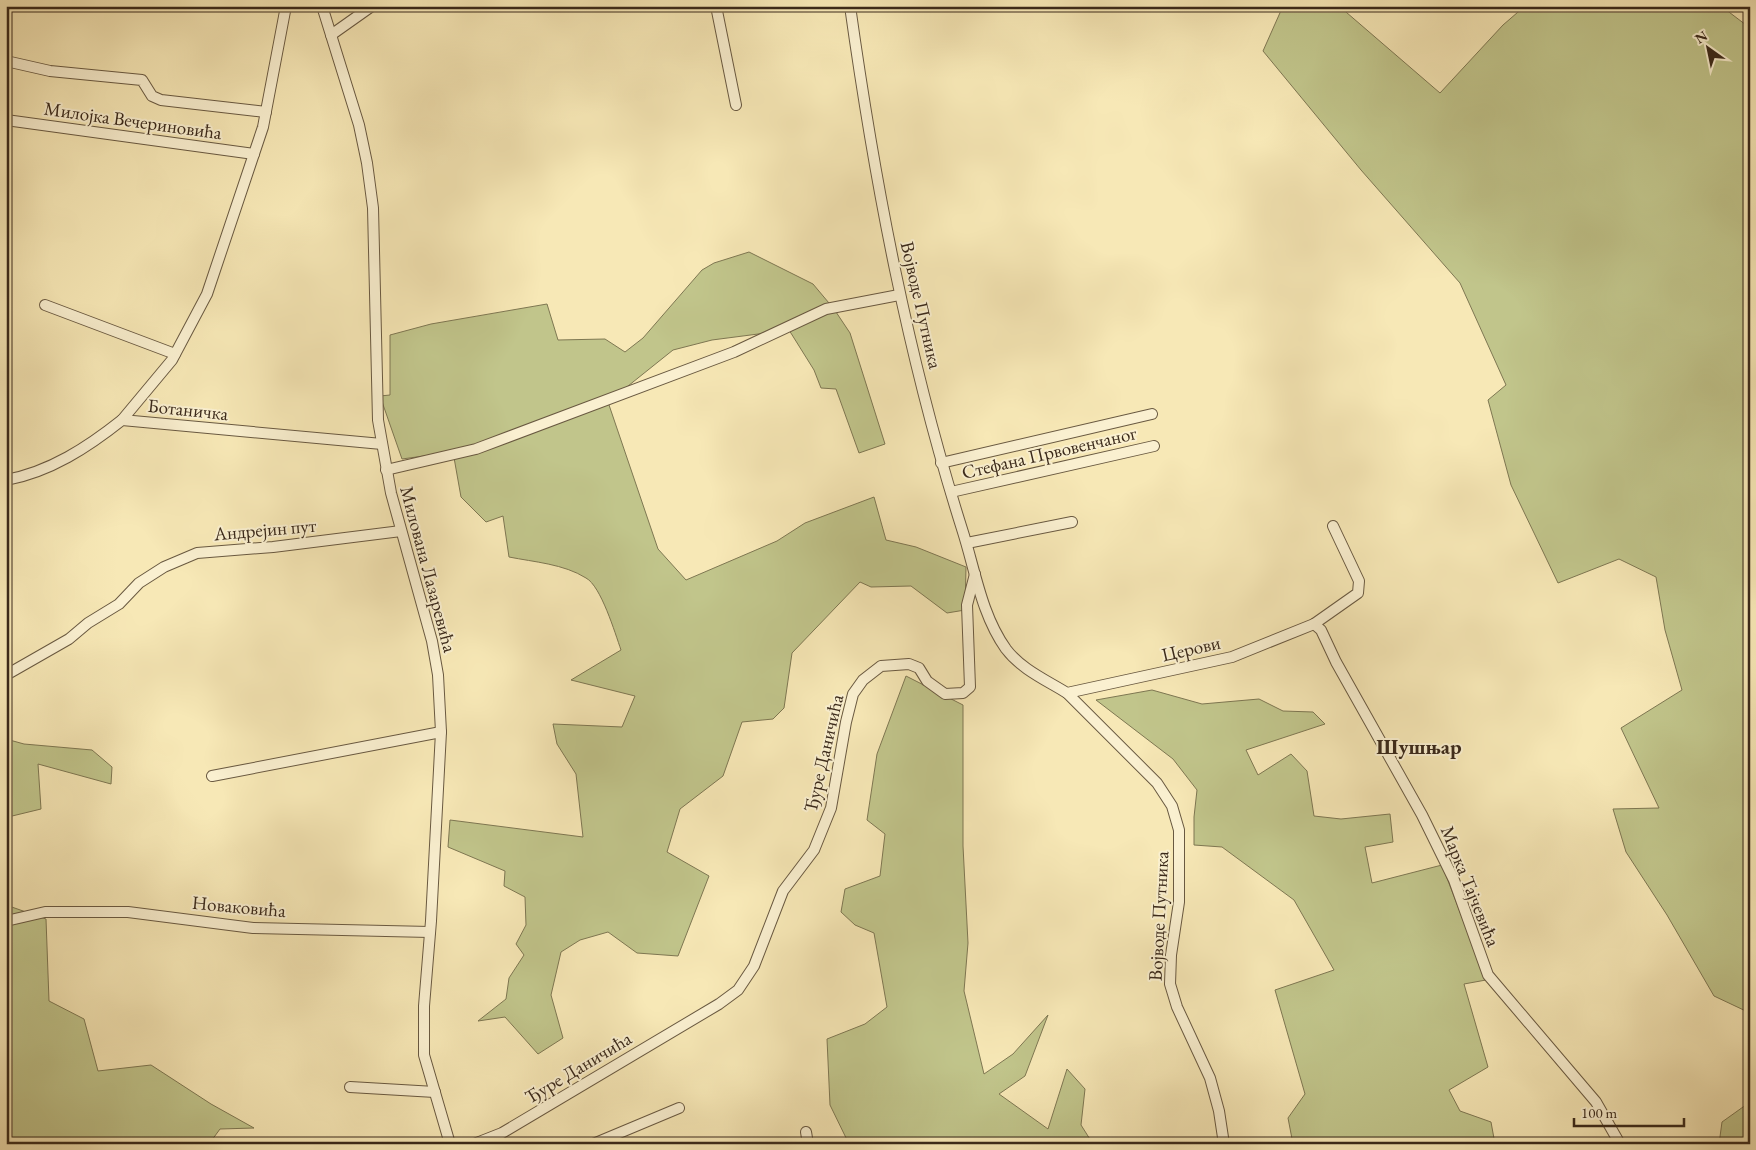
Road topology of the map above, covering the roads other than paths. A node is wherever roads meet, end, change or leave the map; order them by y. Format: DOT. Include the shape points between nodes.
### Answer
graph roads {
  1 [pos="286,6"];
  2 [pos="322,6"];
  3 [pos="372,6"];
  4 [pos="716,6"];
  5 [pos="850,6"];
  6 [pos="331,35"];
  7 [pos="6,61"];
  8 [pos="736,105"];
  9 [pos="266,112"];
  10 [pos="6,120"];
  11 [pos="254,154"];
  12 [pos="899,295"];
  13 [pos="45,305"];
  14 [pos="175,354"];
  15 [pos="1152,414"];
  16 [pos="122,420"];
  17 [pos="382,444"];
  18 [pos="1154,446"];
  19 [pos="941,463"];
  20 [pos="386,470"];
  21 [pos="6,480"];
  22 [pos="951,492"];
  23 [pos="1072,522"];
  24 [pos="1333,526"];
  25 [pos="401,531"];
  26 [pos="967,543"];
  27 [pos="975,573"];
  28 [pos="1314,624"];
  29 [pos="6,675"];
  30 [pos="1067,693"];
  31 [pos="441,732"];
  32 [pos="212,776"];
  33 [pos="6,920"];
  34 [pos="430,932"];
  35 [pos="350,1087"];
  36 [pos="435,1092"];
  37 [pos="679,1108"];
  38 [pos="806,1132"];
  39 [pos="450,1144"];
  40 [pos="474,1144"];
  41 [pos="594,1144"];
  42 [pos="808,1144"];
  43 [pos="1224,1144"];
  44 [pos="1620,1144"];
  1 -- 9 [label="street"];
  2 -- 6 [label="street, Милована Лазаревића"];
  3 -- 6 [label="street"];
  4 -- 8 [label="street"];
  5 -- 12 [label="street, Војводе Путника" via="868,138"];
  6 -- 17 [label="street, Милована Лазаревића" via="359,125 373,208 376,395"];
  7 -- 9 [label="street" via="50,71 142,80 152,96 161,100"];
  9 -- 11 [label="street"];
  10 -- 11 [label="street, Милојка Вечериновића"];
  11 -- 14 [label="street" via="206,294"];
  12 -- 19 [label="street, Војводе Путника"];
  12 -- 20 [label="street" via="826,309 734,352 476,449"];
  13 -- 14 [label="street"];
  14 -- 16 [label="street"];
  15 -- 19 [label="street"];
  16 -- 17 [label="street, Ботаничка"];
  16 -- 21 [label="street, Ботаничка" via="53,465"];
  17 -- 20 [label="street, Милована Лазаревића"];
  18 -- 22 [label="street, Стефана Првовенчаног"];
  19 -- 22 [label="street, Војводе Путника"];
  20 -- 25 [label="street, Милована Лазаревића"];
  22 -- 26 [label="street, Војводе Путника"];
  23 -- 26 [label="street"];
  24 -- 28 [label="street, Церови" via="1360,587 1356,596"];
  25 -- 29 [label="street, Андрејин пут" via="197,553 164,567 69,639"];
  25 -- 31 [label="street, Милована Лазаревића" via="435,655"];
  26 -- 27 [label="street, Војводе Путника"];
  27 -- 30 [label="street, Војводе Путника" via="984,606 998,637 1013,657"];
  27 -- 40 [label="street, Ђуре Даничића" via="967,604 970,687 963,693 945,694 918,668 909,664 881,666 863,680 853,694 831,808 814,850 784,892 754,966 738,990 502,1133"];
  28 -- 30 [label="street, Церови" via="1232,657"];
  28 -- 44 [label="street, Марка Тајчевића" via="1321,630 1422,815 1454,880 1488,975 1596,1102"];
  30 -- 43 [label="street, Војводе Путника" via="1157,783 1172,806 1179,830 1179,902 1170,984 1177,1008 1210,1078"];
  31 -- 32 [label="street"];
  31 -- 34 [label="street, Милована Лазаревића"];
  33 -- 34 [label="street, Новаковића" via="46,912 128,912 253,928"];
  34 -- 36 [label="street, Милована Лазаревића" via="424,1055"];
  35 -- 36 [label="street"];
  36 -- 39 [label="street, Милована Лазаревића"];
  37 -- 41 [label="street"];
  38 -- 42 [label="street"];
}
